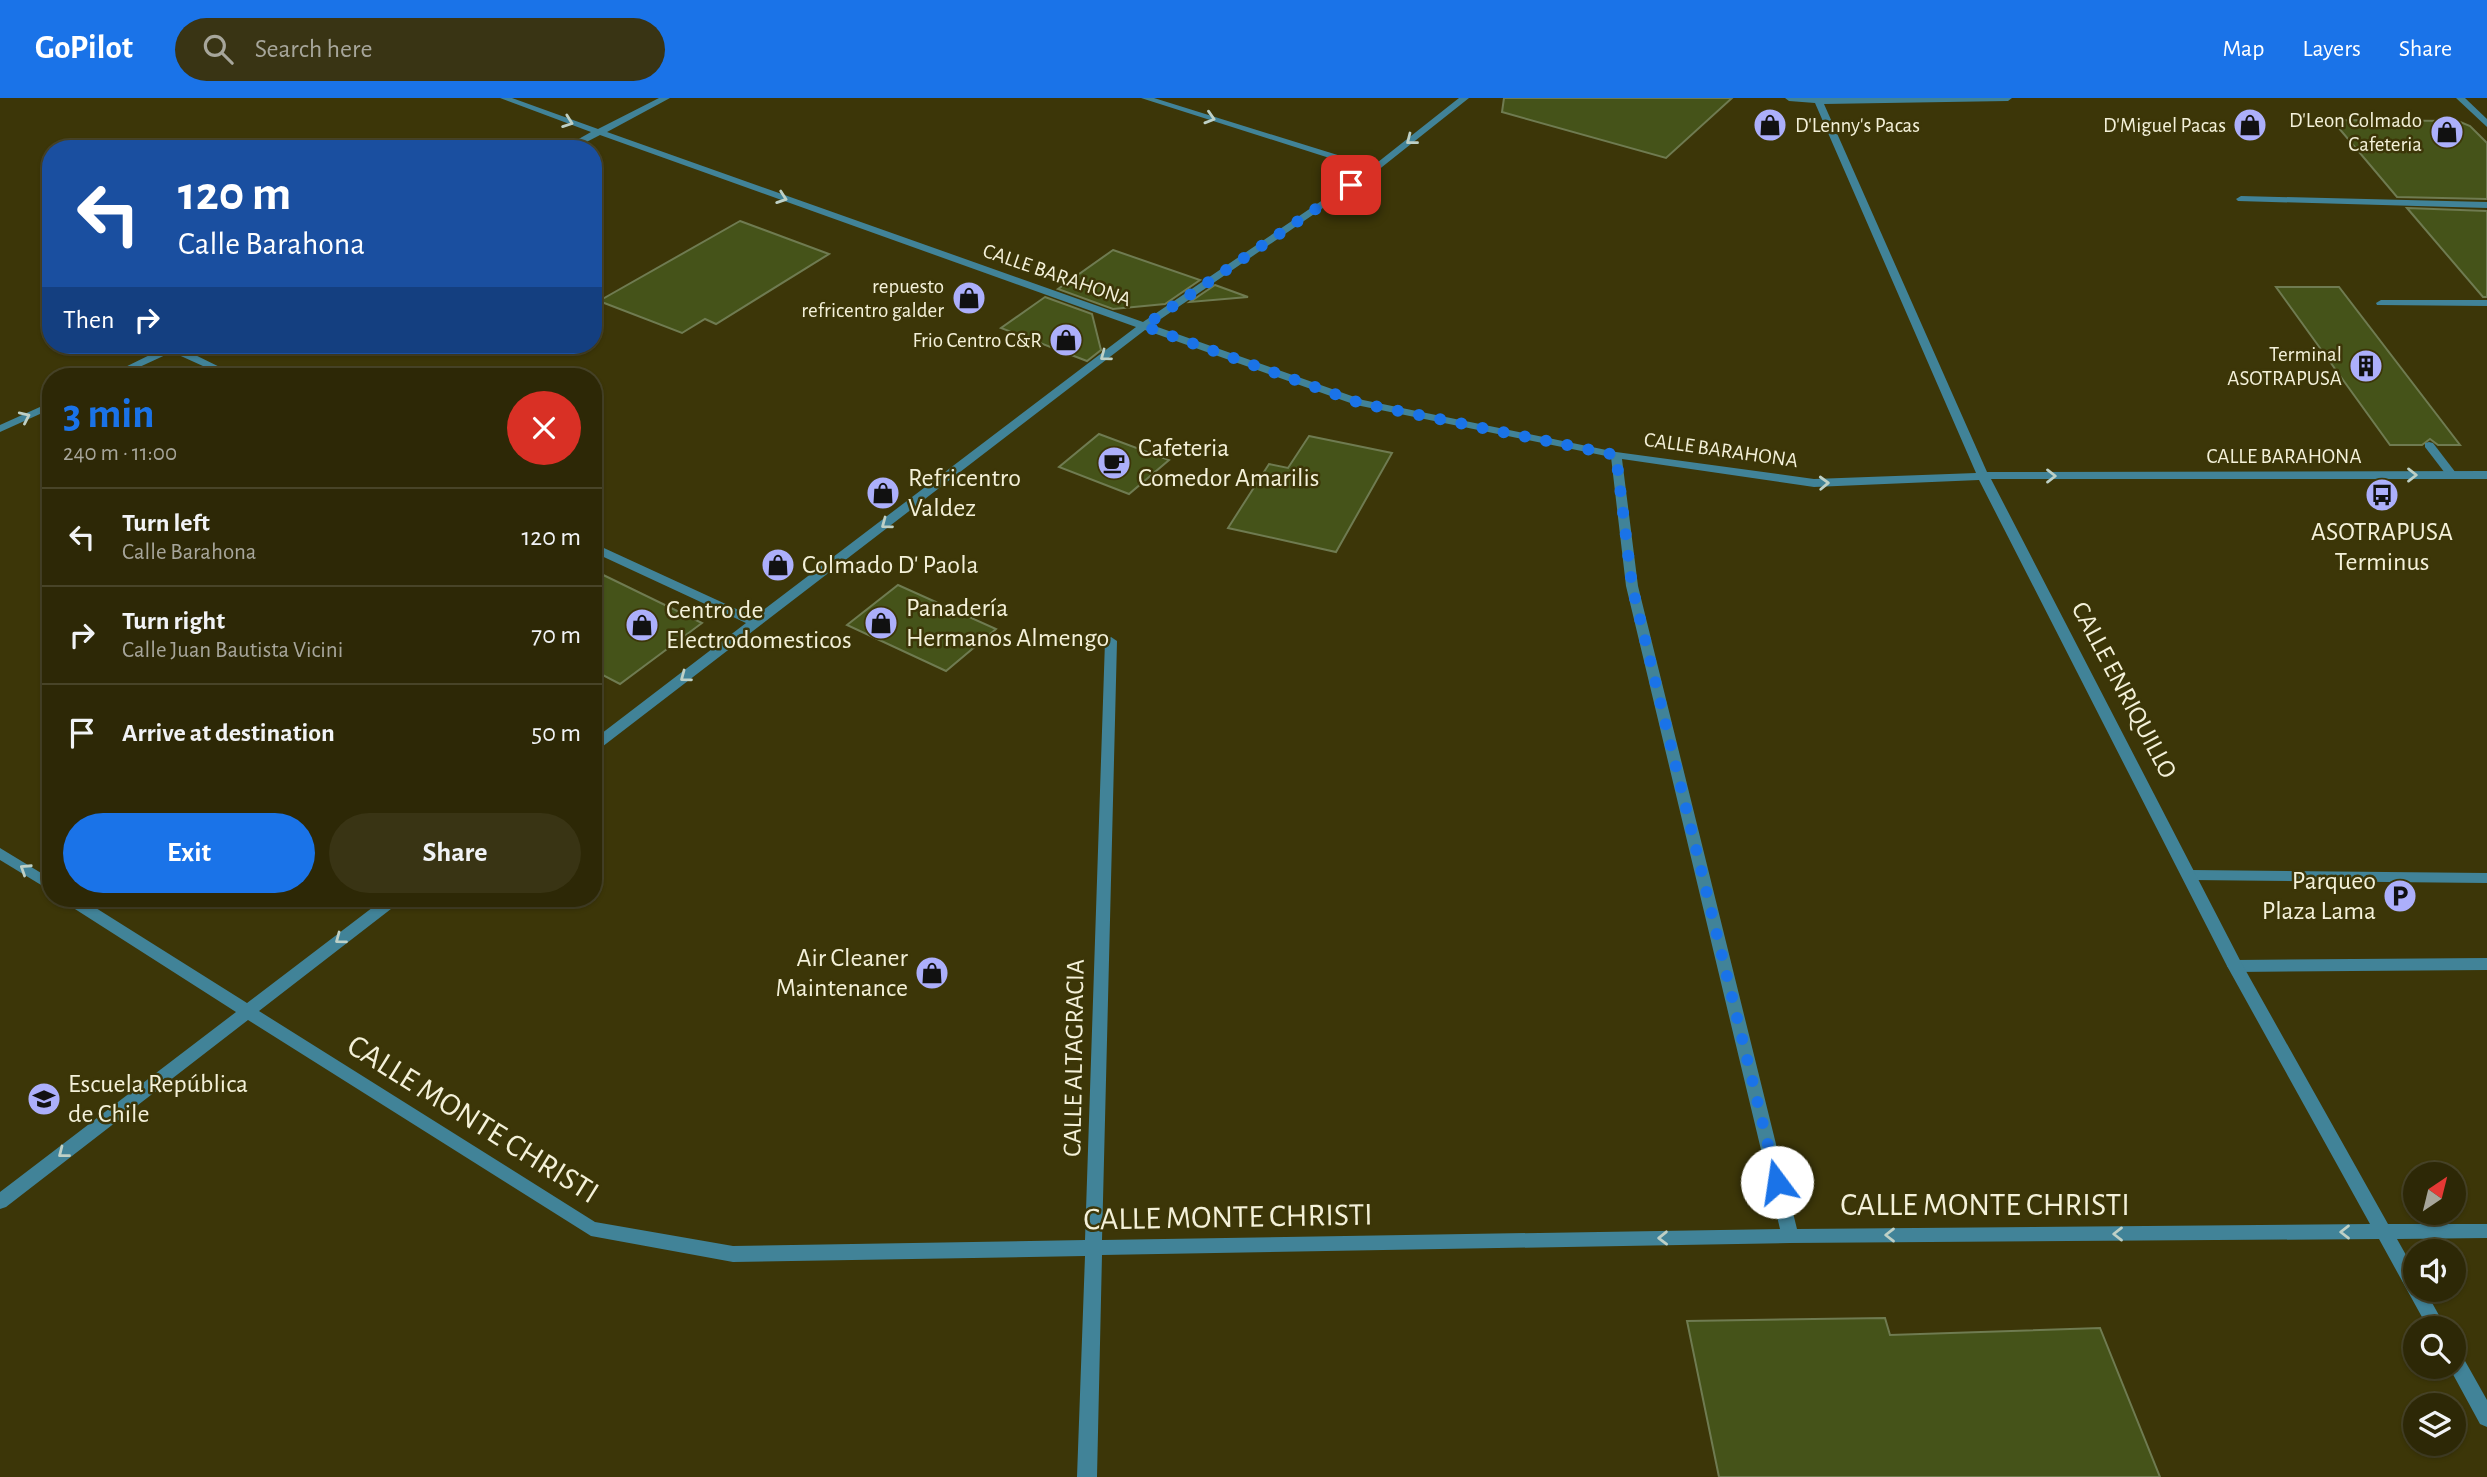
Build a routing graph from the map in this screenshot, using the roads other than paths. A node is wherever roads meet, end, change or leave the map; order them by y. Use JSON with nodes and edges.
{"nodes":[{"id":1,"x":503,"y":98,"type":"edge"},
{"id":2,"x":666,"y":98,"type":"edge"},
{"id":3,"x":1144,"y":98,"type":"edge"},
{"id":4,"x":1465,"y":98,"type":"edge"},
{"id":5,"x":1789,"y":98,"type":"edge"},
{"id":6,"x":2008,"y":98,"type":"edge"},
{"id":7,"x":2460,"y":98,"type":"edge"},
{"id":8,"x":1818,"y":101,"type":"junction"},
{"id":9,"x":2487,"y":124,"type":"edge"},
{"id":10,"x":597,"y":132,"type":"junction"},
{"id":11,"x":582,"y":140,"type":"edge"},
{"id":12,"x":1374,"y":169,"type":"junction"},
{"id":13,"x":2241,"y":199,"type":"dead end"},
{"id":14,"x":2487,"y":205,"type":"edge"},
{"id":15,"x":2381,"y":303,"type":"dead end"},
{"id":16,"x":2487,"y":303,"type":"edge"},
{"id":17,"x":1144,"y":326,"type":"junction"},
{"id":18,"x":158,"y":354,"type":"edge"},
{"id":19,"x":190,"y":354,"type":"edge"},
{"id":20,"x":129,"y":368,"type":"edge"},
{"id":21,"x":218,"y":368,"type":"edge"},
{"id":22,"x":42,"y":409,"type":"edge"},
{"id":23,"x":0,"y":429,"type":"edge"},
{"id":24,"x":2429,"y":445,"type":"dead end"},
{"id":25,"x":1616,"y":455,"type":"junction"},
{"id":26,"x":2452,"y":475,"type":"junction"},
{"id":27,"x":2487,"y":475,"type":"edge"},
{"id":28,"x":1983,"y":476,"type":"junction"},
{"id":29,"x":602,"y":551,"type":"edge"},
{"id":30,"x":756,"y":623,"type":"junction"},
{"id":31,"x":1111,"y":641,"type":"dead end"},
{"id":32,"x":602,"y":740,"type":"edge"},
{"id":33,"x":0,"y":853,"type":"edge"},
{"id":34,"x":2191,"y":875,"type":"junction"},
{"id":35,"x":2487,"y":878,"type":"edge"},
{"id":36,"x":42,"y":880,"type":"edge"},
{"id":37,"x":83,"y":907,"type":"edge"},
{"id":38,"x":382,"y":907,"type":"edge"},
{"id":39,"x":2487,"y":964,"type":"edge"},
{"id":40,"x":2235,"y":966,"type":"junction"},
{"id":41,"x":245,"y":1011,"type":"junction"},
{"id":42,"x":0,"y":1202,"type":"edge"},
{"id":43,"x":2487,"y":1231,"type":"edge"},
{"id":44,"x":2384,"y":1232,"type":"junction"},
{"id":45,"x":1790,"y":1236,"type":"junction"},
{"id":46,"x":1095,"y":1250,"type":"junction"},
{"id":47,"x":2403,"y":1267,"type":"edge"},
{"id":48,"x":2466,"y":1379,"type":"edge"},
{"id":49,"x":2487,"y":1418,"type":"edge"},
{"id":50,"x":1087,"y":1477,"type":"edge"}],
"edges":[{"from":1,"to":10,"type":"street","name":"CALLE BARAHONA","one_way":true},
{"from":2,"to":10,"type":"street"},
{"from":3,"to":12,"type":"street","one_way":true},
{"from":4,"to":12,"type":"street","one_way":true},
{"from":5,"to":8,"type":"street"},
{"from":6,"to":8,"type":"street"},
{"from":7,"to":9,"type":"street"},
{"from":8,"to":28,"type":"street","name":"CALLE ENRIQUILLO"},
{"from":10,"to":11,"type":"street"},
{"from":10,"to":17,"type":"street","name":"CALLE BARAHONA","one_way":true},
{"from":12,"to":17,"type":"street"},
{"from":13,"to":14,"type":"street"},
{"from":15,"to":16,"type":"street"},
{"from":17,"to":25,"type":"street","name":"CALLE BARAHONA"},
{"from":17,"to":30,"type":"street","one_way":true},
{"from":18,"to":20,"type":"street"},
{"from":19,"to":21,"type":"street"},
{"from":23,"to":22,"type":"street","one_way":true},
{"from":24,"to":26,"type":"street"},
{"from":25,"to":28,"type":"street","name":"CALLE BARAHONA","one_way":true},
{"from":25,"to":45,"type":"street"},
{"from":26,"to":27,"type":"street","name":"CALLE BARAHONA"},
{"from":28,"to":26,"type":"street","name":"CALLE BARAHONA","one_way":true},
{"from":28,"to":34,"type":"street","name":"CALLE ENRIQUILLO"},
{"from":29,"to":30,"type":"street"},
{"from":30,"to":32,"type":"street","one_way":true},
{"from":31,"to":46,"type":"street","name":"CALLE ALTAGRACIA"},
{"from":36,"to":33,"type":"street","one_way":true},
{"from":34,"to":35,"type":"street"},
{"from":34,"to":40,"type":"street","name":"CALLE ENRIQUILLO"},
{"from":37,"to":41,"type":"street","name":"CALLE MONTE CHRISTI"},
{"from":38,"to":41,"type":"street","one_way":true},
{"from":39,"to":40,"type":"street"},
{"from":40,"to":44,"type":"street","name":"CALLE ENRIQUILLO"},
{"from":41,"to":42,"type":"street","one_way":true},
{"from":41,"to":46,"type":"street","name":"CALLE MONTE CHRISTI"},
{"from":43,"to":44,"type":"street","name":"CALLE MONTE CHRISTI"},
{"from":44,"to":45,"type":"street","name":"CALLE MONTE CHRISTI","one_way":true},
{"from":44,"to":47,"type":"street","name":"CALLE ENRIQUILLO"},
{"from":45,"to":46,"type":"street","name":"CALLE MONTE CHRISTI","one_way":true},
{"from":46,"to":50,"type":"street","name":"CALLE ALTAGRACIA"},
{"from":48,"to":49,"type":"street"}]}
